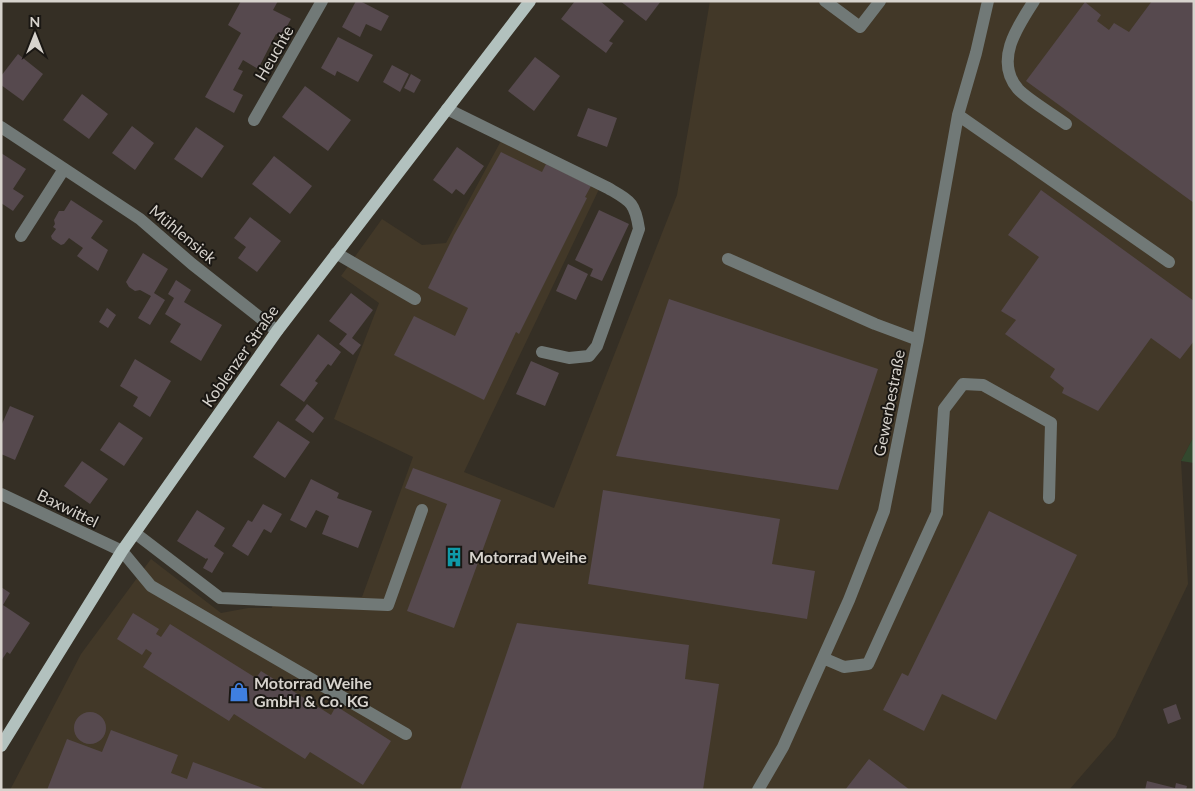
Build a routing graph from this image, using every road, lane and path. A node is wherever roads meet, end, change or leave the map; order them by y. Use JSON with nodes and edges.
{"nodes":[{"id":1,"x":322,"y":1,"type":"edge"},
{"id":2,"x":530,"y":1,"type":"edge"},
{"id":3,"x":825,"y":1,"type":"edge"},
{"id":4,"x":880,"y":1,"type":"edge"},
{"id":5,"x":988,"y":1,"type":"edge"},
{"id":6,"x":1034,"y":1,"type":"edge"},
{"id":7,"x":447,"y":109,"type":"junction"},
{"id":8,"x":958,"y":115,"type":"junction"},
{"id":9,"x":254,"y":120,"type":"dead end"},
{"id":10,"x":1066,"y":124,"type":"dead end"},
{"id":11,"x":1,"y":127,"type":"edge"},
{"id":12,"x":64,"y":169,"type":"junction"},
{"id":13,"x":21,"y":236,"type":"dead end"},
{"id":14,"x":336,"y":254,"type":"junction"},
{"id":15,"x":728,"y":259,"type":"dead end"},
{"id":16,"x":1169,"y":262,"type":"dead end"},
{"id":17,"x":415,"y":299,"type":"dead end"},
{"id":18,"x":277,"y":331,"type":"junction"},
{"id":19,"x":918,"y":340,"type":"junction"},
{"id":20,"x":542,"y":352,"type":"dead end"},
{"id":21,"x":1,"y":494,"type":"edge"},
{"id":22,"x":1049,"y":498,"type":"dead end"},
{"id":23,"x":422,"y":510,"type":"dead end"},
{"id":24,"x":135,"y":533,"type":"junction"},
{"id":25,"x":122,"y":551,"type":"junction"},
{"id":26,"x":823,"y":658,"type":"junction"},
{"id":27,"x":406,"y":734,"type":"dead end"},
{"id":28,"x":1,"y":746,"type":"edge"},
{"id":29,"x":758,"y":790,"type":"edge"}],
"edges":[{"from":1,"to":9,"type":"street","name":"Heuchte"},
{"from":2,"to":7,"type":"main road","name":"Koblenzer Straße"},
{"from":3,"to":4,"type":"street"},
{"from":5,"to":8,"type":"street","name":"Gewerbestraße"},
{"from":6,"to":10,"type":"street"},
{"from":7,"to":14,"type":"main road","name":"Koblenzer Straße"},
{"from":7,"to":20,"type":"street"},
{"from":8,"to":16,"type":"street"},
{"from":8,"to":19,"type":"street","name":"Gewerbestraße"},
{"from":11,"to":12,"type":"street","name":"Mühlensiek"},
{"from":12,"to":13,"type":"street"},
{"from":12,"to":18,"type":"street","name":"Mühlensiek"},
{"from":14,"to":17,"type":"street"},
{"from":14,"to":18,"type":"main road","name":"Koblenzer Straße"},
{"from":15,"to":19,"type":"street"},
{"from":18,"to":24,"type":"main road","name":"Koblenzer Straße"},
{"from":19,"to":26,"type":"street","name":"Gewerbestraße"},
{"from":21,"to":25,"type":"street","name":"Baxwittel"},
{"from":22,"to":26,"type":"street"},
{"from":23,"to":24,"type":"street"},
{"from":24,"to":25,"type":"main road","name":"Koblenzer Straße"},
{"from":25,"to":27,"type":"street"},
{"from":25,"to":28,"type":"main road","name":"Koblenzer Straße"},
{"from":26,"to":29,"type":"street","name":"Gewerbestraße"}]}
